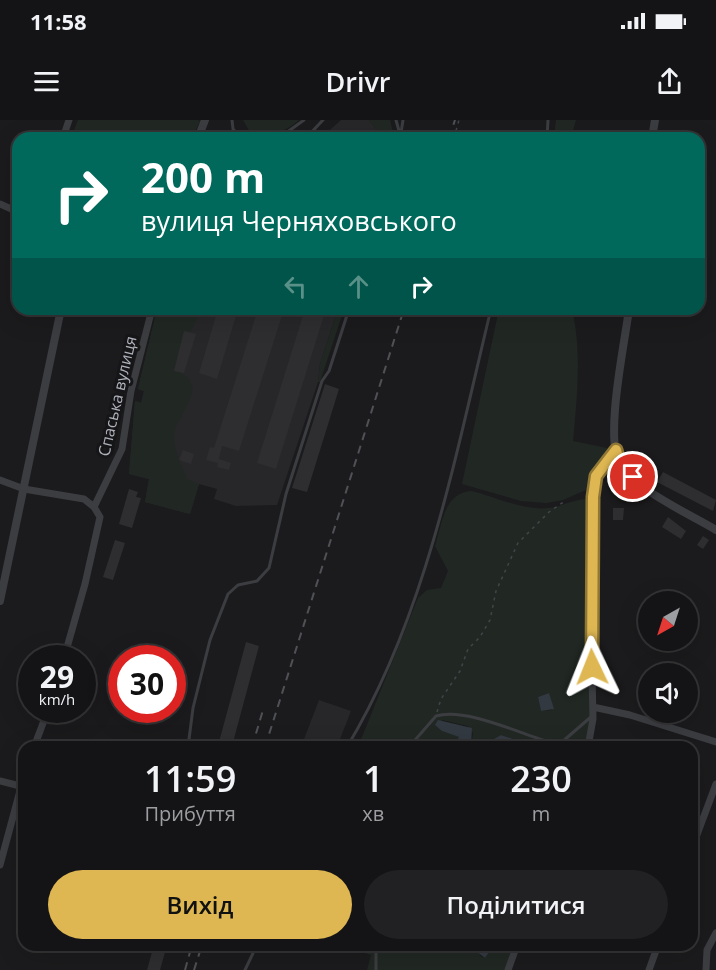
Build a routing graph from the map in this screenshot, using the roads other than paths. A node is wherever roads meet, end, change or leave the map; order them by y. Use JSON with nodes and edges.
{"nodes":[{"id":1,"x":304,"y":120,"type":"edge"},
{"id":2,"x":324,"y":120,"type":"edge"},
{"id":3,"x":287,"y":132,"type":"edge"},
{"id":4,"x":312,"y":132,"type":"edge"},
{"id":5,"x":60,"y":315,"type":"edge"},
{"id":6,"x":150,"y":315,"type":"edge"},
{"id":7,"x":347,"y":315,"type":"edge"},
{"id":8,"x":489,"y":315,"type":"edge"},
{"id":9,"x":628,"y":315,"type":"edge"},
{"id":10,"x":616,"y":450,"type":"junction"},
{"id":11,"x":0,"y":480,"type":"edge"},
{"id":12,"x":24,"y":489,"type":"junction"},
{"id":13,"x":94,"y":507,"type":"junction"},
{"id":14,"x":716,"y":530,"type":"edge"},
{"id":15,"x":0,"y":602,"type":"edge"},
{"id":16,"x":68,"y":645,"type":"edge"},
{"id":17,"x":593,"y":707,"type":"junction"},
{"id":18,"x":593,"y":715,"type":"junction"},
{"id":19,"x":43,"y":723,"type":"edge"},
{"id":20,"x":36,"y":741,"type":"edge"},
{"id":21,"x":189,"y":741,"type":"edge"},
{"id":22,"x":350,"y":741,"type":"edge"},
{"id":23,"x":414,"y":741,"type":"edge"},
{"id":24,"x":546,"y":741,"type":"edge"},
{"id":25,"x":563,"y":741,"type":"edge"},
{"id":26,"x":589,"y":741,"type":"edge"},
{"id":27,"x":716,"y":742,"type":"edge"},
{"id":28,"x":0,"y":781,"type":"edge"},
{"id":29,"x":716,"y":784,"type":"edge"},
{"id":30,"x":18,"y":786,"type":"edge"},
{"id":31,"x":18,"y":794,"type":"edge"},
{"id":32,"x":698,"y":832,"type":"edge"},
{"id":33,"x":0,"y":866,"type":"edge"},
{"id":34,"x":716,"y":933,"type":"edge"},
{"id":35,"x":254,"y":951,"type":"edge"},
{"id":36,"x":375,"y":951,"type":"edge"},
{"id":37,"x":515,"y":951,"type":"edge"},
{"id":38,"x":656,"y":951,"type":"edge"},
{"id":39,"x":245,"y":970,"type":"edge"},
{"id":40,"x":376,"y":970,"type":"edge"},
{"id":41,"x":508,"y":970,"type":"edge"},
{"id":42,"x":649,"y":970,"type":"edge"},
{"id":43,"x":706,"y":970,"type":"edge"}],
"edges":[{"from":1,"to":3,"type":"lane"},
{"from":2,"to":4,"type":"lane"},
{"from":5,"to":12,"type":"street"},
{"from":6,"to":13,"type":"street","name":"Спаська вулиця"},
{"from":7,"to":21,"type":"lane"},
{"from":8,"to":22,"type":"lane"},
{"from":9,"to":10,"type":"street"},
{"from":10,"to":14,"type":"street"},
{"from":10,"to":17,"type":"street"},
{"from":11,"to":12,"type":"street"},
{"from":12,"to":13,"type":"street"},
{"from":12,"to":15,"type":"street"},
{"from":13,"to":16,"type":"street","name":"Спаська вулиця"},
{"from":17,"to":18,"type":"street"},
{"from":17,"to":27,"type":"street"},
{"from":18,"to":25,"type":"lane"},
{"from":18,"to":26,"type":"street"},
{"from":19,"to":20,"type":"street"},
{"from":23,"to":24,"type":"lane"},
{"from":28,"to":30,"type":"street"},
{"from":29,"to":32,"type":"street"},
{"from":31,"to":33,"type":"street"},
{"from":34,"to":43,"type":"street"},
{"from":35,"to":39,"type":"lane"},
{"from":36,"to":40,"type":"lane"},
{"from":37,"to":41,"type":"street"},
{"from":38,"to":42,"type":"street"}]}
